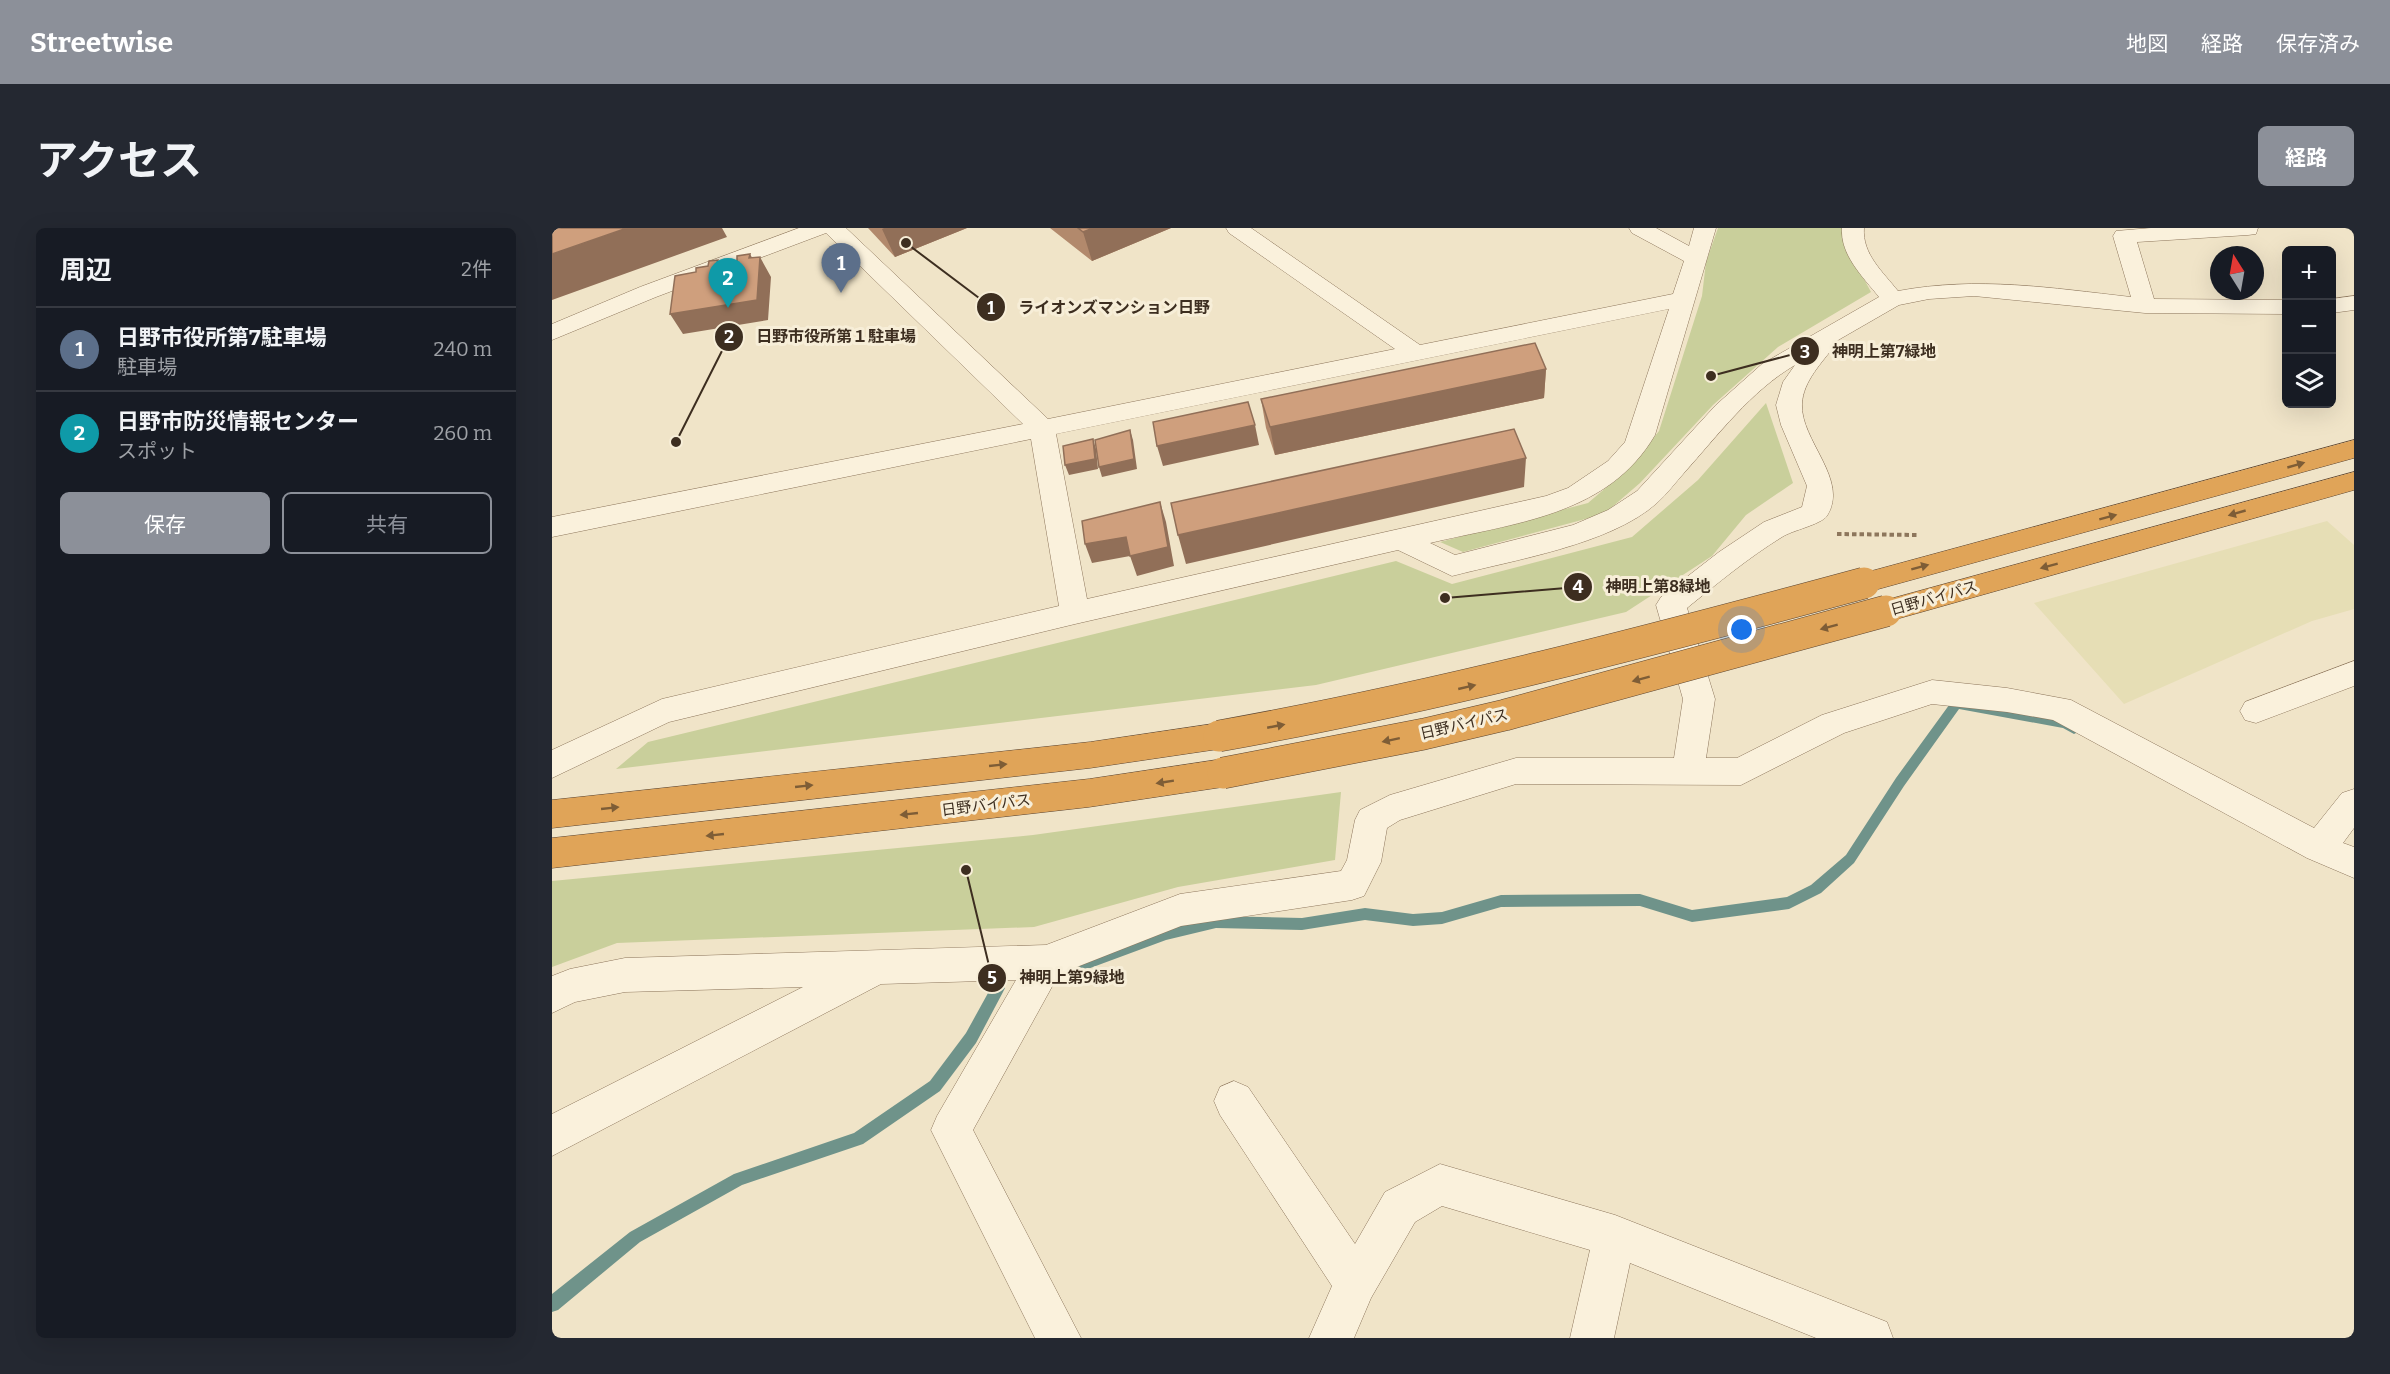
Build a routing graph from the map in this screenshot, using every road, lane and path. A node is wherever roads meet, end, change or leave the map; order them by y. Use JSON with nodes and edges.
{"nodes":[{"id":1,"x":819,"y":228,"type":"edge"},
{"id":2,"x":834,"y":228,"type":"edge"},
{"id":3,"x":1237,"y":228,"type":"edge"},
{"id":4,"x":1640,"y":228,"type":"edge"},
{"id":5,"x":1705,"y":228,"type":"edge"},
{"id":6,"x":1853,"y":228,"type":"edge"},
{"id":7,"x":2248,"y":229,"type":"edge"},
{"id":8,"x":1696,"y":259,"type":"junction"},
{"id":9,"x":1683,"y":299,"type":"junction"},
{"id":10,"x":1892,"y":299,"type":"junction"},
{"id":11,"x":2354,"y":303,"type":"edge"},
{"id":12,"x":2336,"y":305,"type":"edge"},
{"id":13,"x":2145,"y":306,"type":"junction"},
{"id":14,"x":2282,"y":307,"type":"edge"},
{"id":15,"x":552,"y":333,"type":"edge"},
{"id":16,"x":1829,"y":336,"type":"junction"},
{"id":17,"x":1416,"y":353,"type":"junction"},
{"id":18,"x":1042,"y":427,"type":"junction"},
{"id":19,"x":2354,"y":450,"type":"edge"},
{"id":20,"x":2354,"y":481,"type":"edge"},
{"id":21,"x":1815,"y":512,"type":"junction"},
{"id":22,"x":552,"y":527,"type":"edge"},
{"id":23,"x":1401,"y":540,"type":"junction"},
{"id":24,"x":1955,"y":558,"type":"junction"},
{"id":25,"x":1075,"y":613,"type":"junction"},
{"id":26,"x":2354,"y":673,"type":"edge"},
{"id":27,"x":2256,"y":711,"type":"dead end"},
{"id":28,"x":552,"y":765,"type":"edge"},
{"id":29,"x":1688,"y":772,"type":"junction"},
{"id":30,"x":2354,"y":803,"type":"edge"},
{"id":31,"x":552,"y":814,"type":"edge"},
{"id":32,"x":2319,"y":848,"type":"junction"},
{"id":33,"x":552,"y":853,"type":"edge"},
{"id":34,"x":2354,"y":863,"type":"edge"},
{"id":35,"x":1046,"y":962,"type":"junction"},
{"id":36,"x":879,"y":966,"type":"junction"},
{"id":37,"x":552,"y":995,"type":"edge"},
{"id":38,"x":1234,"y":1101,"type":"dead end"},
{"id":39,"x":552,"y":1136,"type":"edge"},
{"id":40,"x":1615,"y":1236,"type":"junction"},
{"id":41,"x":1356,"y":1283,"type":"junction"},
{"id":42,"x":1868,"y":1337,"type":"edge"},
{"id":43,"x":1059,"y":1338,"type":"edge"},
{"id":44,"x":1331,"y":1338,"type":"edge"},
{"id":45,"x":1592,"y":1338,"type":"edge"}],
"edges":[{"from":1,"to":15,"type":"street"},
{"from":2,"to":18,"type":"street"},
{"from":3,"to":17,"type":"street"},
{"from":4,"to":8,"type":"street"},
{"from":5,"to":8,"type":"street"},
{"from":6,"to":10,"type":"street"},
{"from":7,"to":13,"type":"street"},
{"from":8,"to":9,"type":"street"},
{"from":9,"to":17,"type":"street"},
{"from":9,"to":23,"type":"street"},
{"from":10,"to":13,"type":"street"},
{"from":10,"to":16,"type":"street"},
{"from":11,"to":12,"type":"street"},
{"from":13,"to":14,"type":"street"},
{"from":16,"to":21,"type":"street"},
{"from":16,"to":23,"type":"street"},
{"from":17,"to":18,"type":"street"},
{"from":18,"to":22,"type":"street"},
{"from":18,"to":25,"type":"street"},
{"from":24,"to":19,"type":"highway","one_way":true},
{"from":20,"to":33,"type":"highway","name":"日野バイパス","one_way":true,"bridge":true},
{"from":21,"to":24,"type":"path"},
{"from":21,"to":29,"type":"street"},
{"from":23,"to":25,"type":"street"},
{"from":31,"to":24,"type":"highway","one_way":true,"bridge":true},
{"from":25,"to":28,"type":"street"},
{"from":26,"to":27,"type":"street"},
{"from":29,"to":32,"type":"street"},
{"from":29,"to":35,"type":"street"},
{"from":30,"to":32,"type":"street"},
{"from":32,"to":34,"type":"street"},
{"from":35,"to":36,"type":"street"},
{"from":35,"to":43,"type":"street"},
{"from":36,"to":37,"type":"street"},
{"from":36,"to":39,"type":"street"},
{"from":38,"to":41,"type":"street"},
{"from":40,"to":41,"type":"street"},
{"from":40,"to":42,"type":"street"},
{"from":40,"to":45,"type":"street"},
{"from":41,"to":44,"type":"street"}]}
